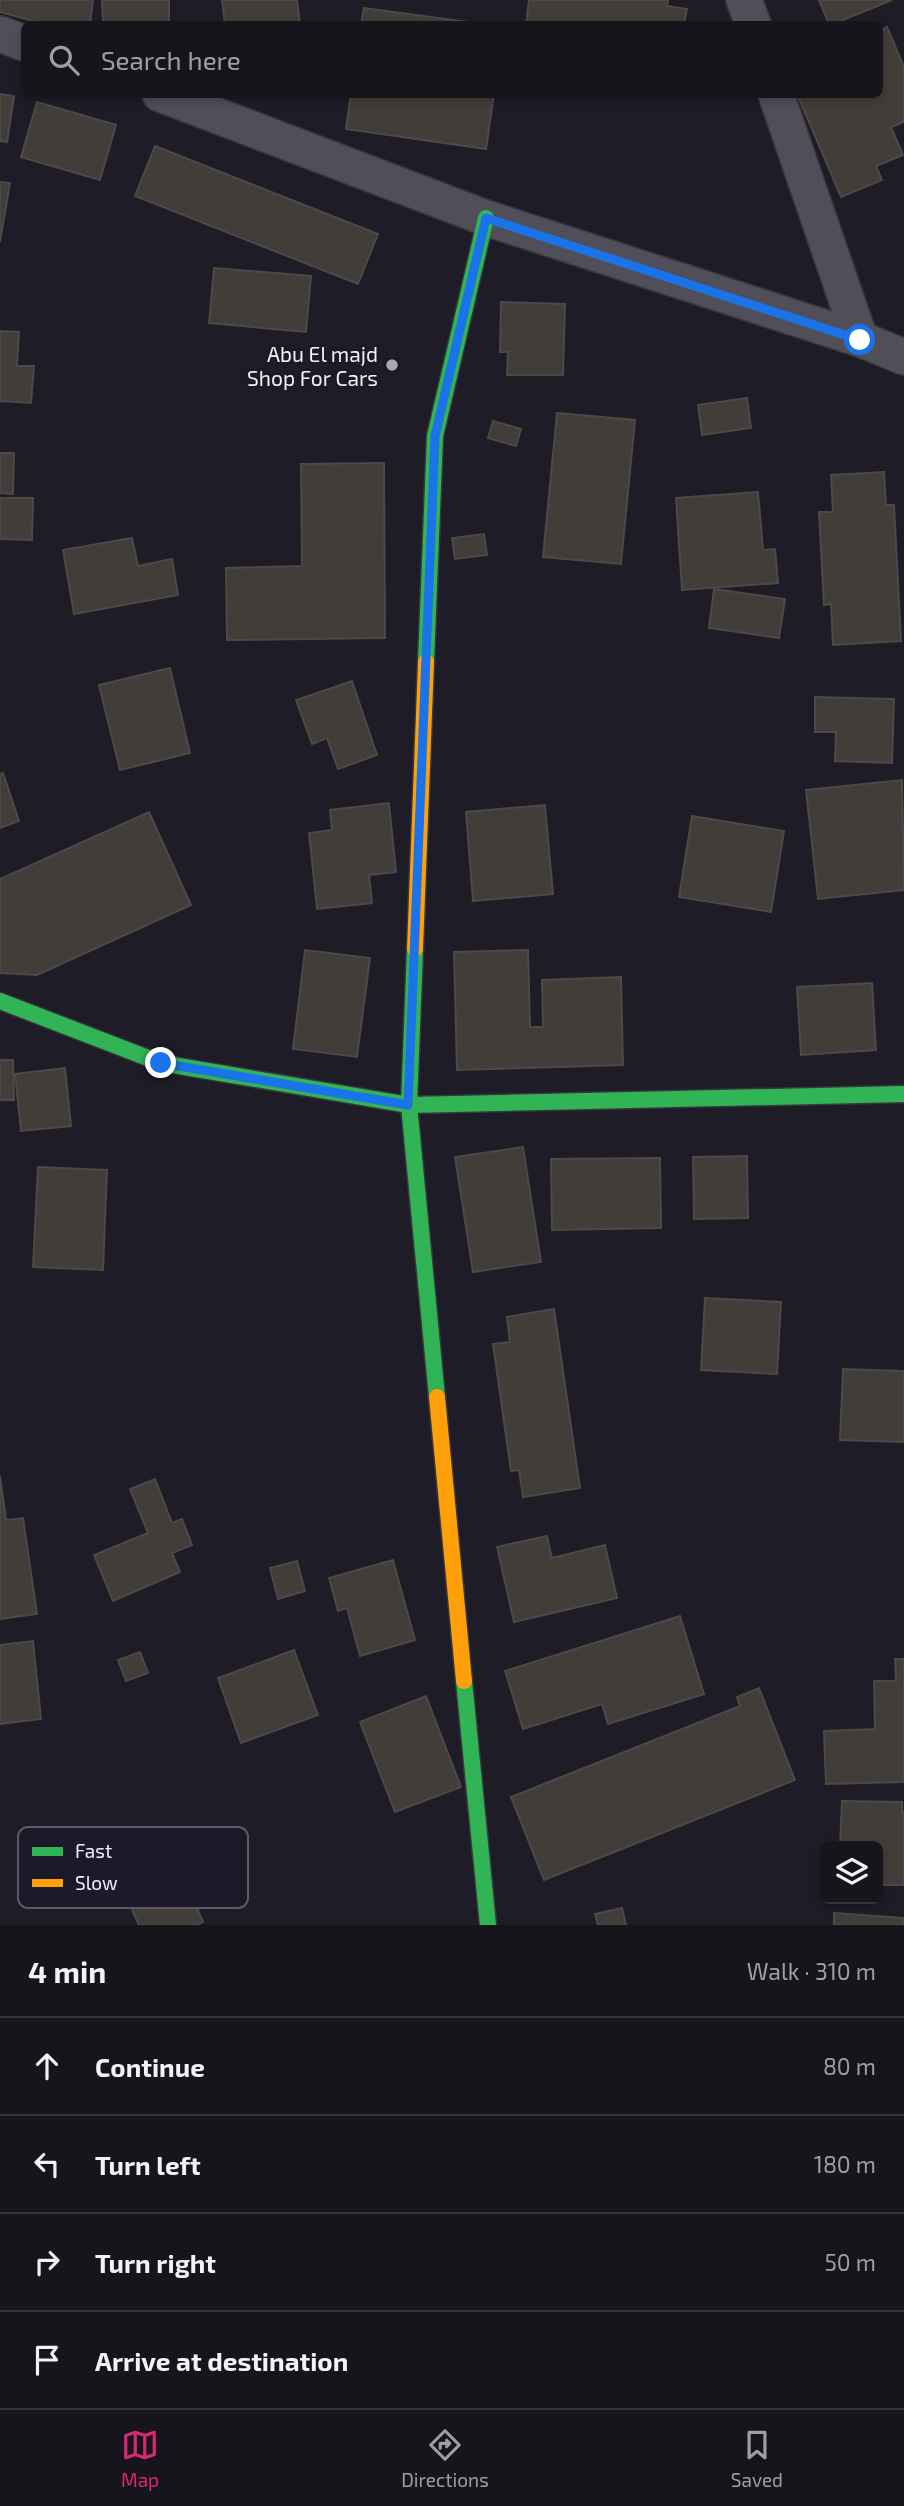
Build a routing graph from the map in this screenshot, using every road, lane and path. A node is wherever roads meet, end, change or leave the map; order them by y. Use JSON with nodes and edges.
{"nodes":[{"id":1,"x":744,"y":0,"type":"edge"},
{"id":2,"x":751,"y":21,"type":"edge"},
{"id":3,"x":0,"y":34,"type":"edge"},
{"id":4,"x":21,"y":42,"type":"edge"},
{"id":5,"x":171,"y":98,"type":"edge"},
{"id":6,"x":777,"y":98,"type":"edge"},
{"id":7,"x":486,"y":218,"type":"junction"},
{"id":8,"x":860,"y":340,"type":"junction"},
{"id":9,"x":904,"y":356,"type":"edge"},
{"id":10,"x":0,"y":1001,"type":"edge"},
{"id":11,"x":904,"y":1094,"type":"edge"},
{"id":12,"x":408,"y":1105,"type":"junction"},
{"id":13,"x":488,"y":1925,"type":"edge"}],
"edges":[{"from":1,"to":2,"type":"street"},
{"from":3,"to":4,"type":"street"},
{"from":5,"to":7,"type":"street"},
{"from":6,"to":8,"type":"street"},
{"from":7,"to":8,"type":"street"},
{"from":7,"to":12,"type":"street"},
{"from":8,"to":9,"type":"street"},
{"from":10,"to":12,"type":"street"},
{"from":11,"to":12,"type":"street"},
{"from":12,"to":13,"type":"street"}]}
